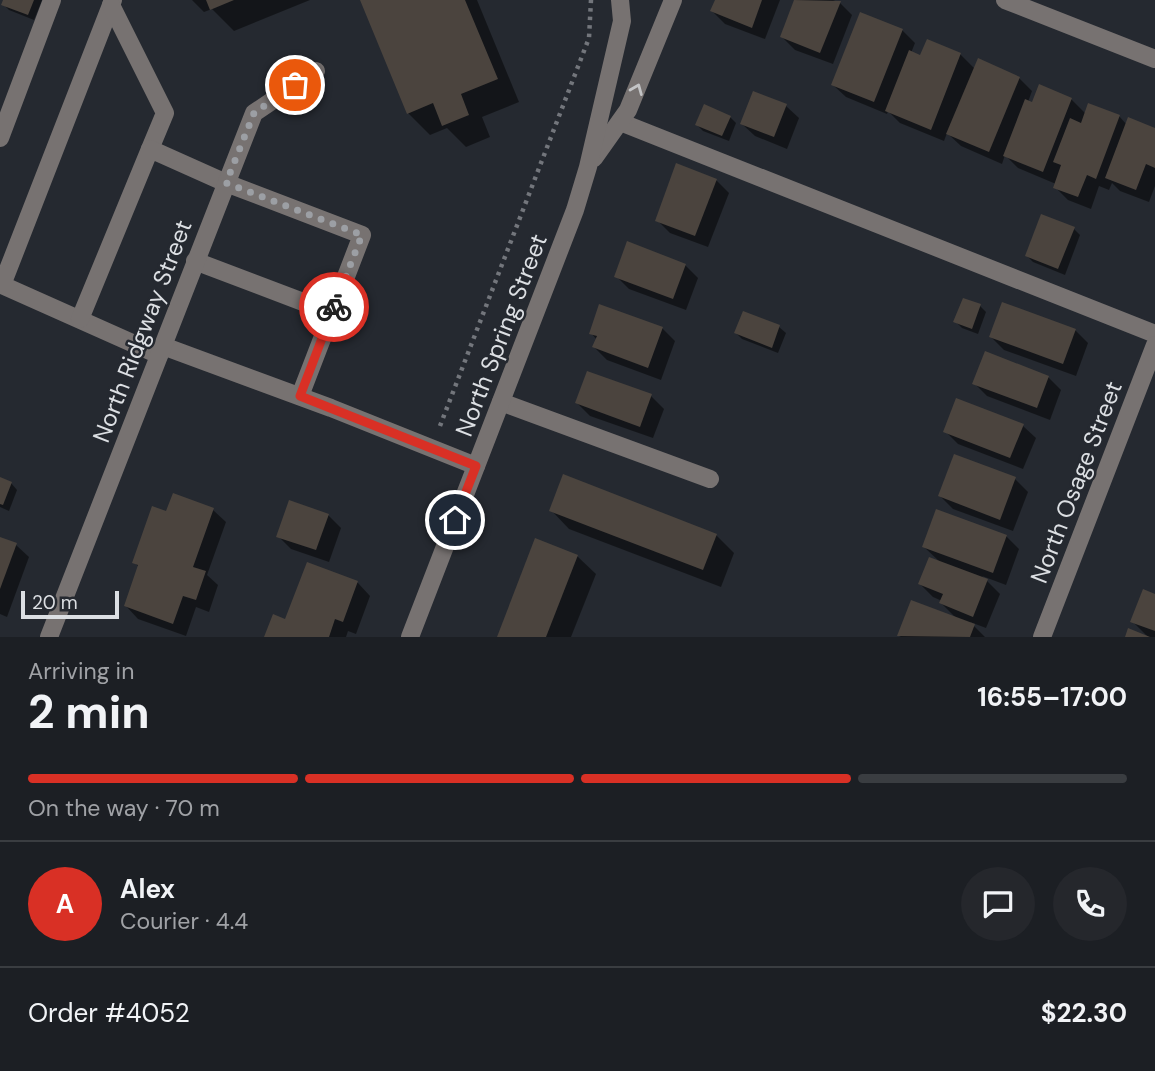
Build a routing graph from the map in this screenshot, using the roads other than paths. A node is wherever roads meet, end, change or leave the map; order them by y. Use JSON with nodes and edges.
{"nodes":[{"id":1,"x":52,"y":0,"type":"edge"},
{"id":2,"x":620,"y":0,"type":"edge"},
{"id":3,"x":673,"y":0,"type":"edge"},
{"id":4,"x":1006,"y":0,"type":"edge"},
{"id":5,"x":112,"y":3,"type":"edge"},
{"id":6,"x":1155,"y":59,"type":"edge"},
{"id":7,"x":316,"y":71,"type":"dead end"},
{"id":8,"x":620,"y":122,"type":"junction"},
{"id":9,"x":0,"y":138,"type":"edge"},
{"id":10,"x":150,"y":149,"type":"junction"},
{"id":11,"x":588,"y":167,"type":"junction"},
{"id":12,"x":226,"y":183,"type":"junction"},
{"id":13,"x":195,"y":261,"type":"junction"},
{"id":14,"x":332,"y":313,"type":"junction"},
{"id":15,"x":80,"y":319,"type":"junction"},
{"id":16,"x":1155,"y":334,"type":"edge"},
{"id":17,"x":1155,"y":345,"type":"edge"},
{"id":18,"x":161,"y":350,"type":"junction"},
{"id":19,"x":300,"y":396,"type":"junction"},
{"id":20,"x":501,"y":402,"type":"junction"},
{"id":21,"x":476,"y":466,"type":"junction"},
{"id":22,"x":710,"y":479,"type":"dead end"},
{"id":23,"x":49,"y":637,"type":"edge"},
{"id":24,"x":410,"y":637,"type":"edge"},
{"id":25,"x":1042,"y":637,"type":"edge"}],
"edges":[{"from":1,"to":9,"type":"street"},
{"from":2,"to":11,"type":"street","name":"North Spring Street"},
{"from":8,"to":3,"type":"street","name":"North Spring Street","one_way":true},
{"from":4,"to":6,"type":"street"},
{"from":5,"to":10,"type":"street"},
{"from":5,"to":15,"type":"street"},
{"from":7,"to":12,"type":"street","name":"North Ridgway Street"},
{"from":8,"to":11,"type":"street","name":"North Spring Street"},
{"from":8,"to":16,"type":"street"},
{"from":10,"to":12,"type":"street"},
{"from":10,"to":15,"type":"street"},
{"from":11,"to":20,"type":"street","name":"North Spring Street"},
{"from":12,"to":13,"type":"street","name":"North Ridgway Street"},
{"from":12,"to":14,"type":"street"},
{"from":13,"to":14,"type":"street"},
{"from":13,"to":18,"type":"street","name":"North Ridgway Street"},
{"from":14,"to":19,"type":"street"},
{"from":15,"to":18,"type":"street"},
{"from":17,"to":25,"type":"street","name":"North Osage Street"},
{"from":18,"to":19,"type":"street"},
{"from":18,"to":23,"type":"street","name":"North Ridgway Street"},
{"from":19,"to":21,"type":"street"},
{"from":20,"to":21,"type":"street","name":"North Spring Street"},
{"from":20,"to":22,"type":"street"},
{"from":21,"to":24,"type":"street","name":"North Spring Street"}]}
